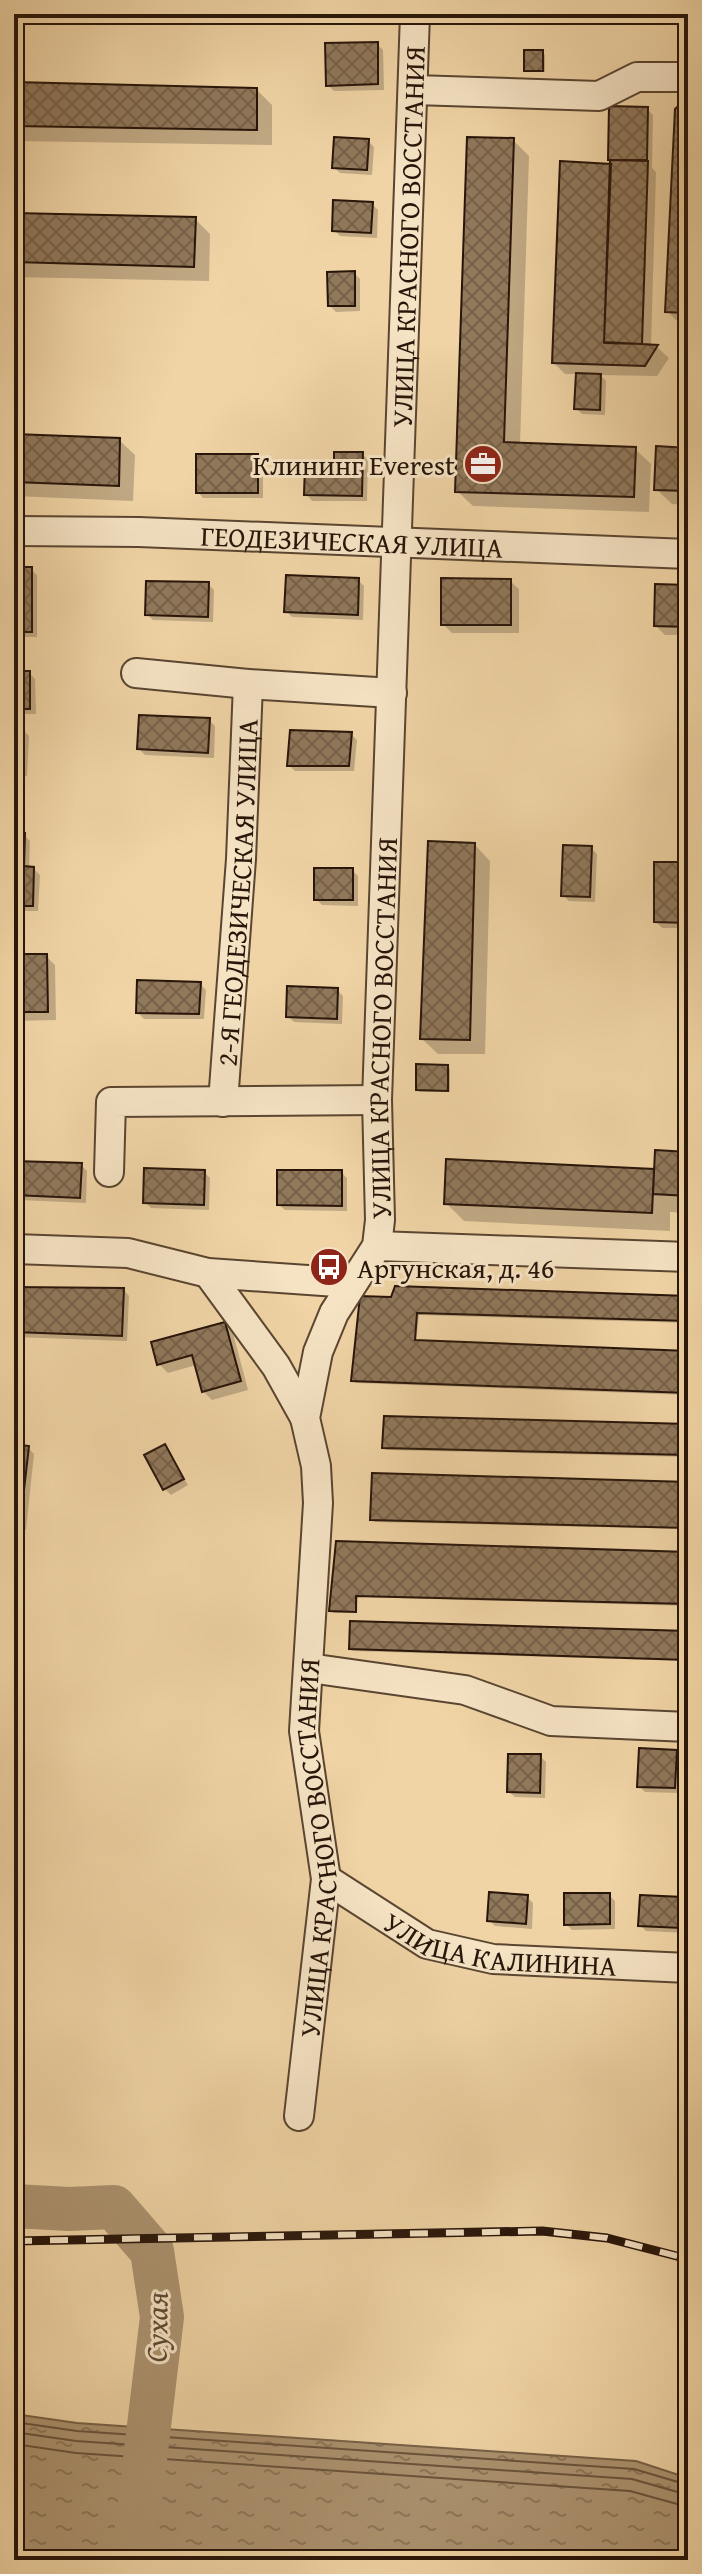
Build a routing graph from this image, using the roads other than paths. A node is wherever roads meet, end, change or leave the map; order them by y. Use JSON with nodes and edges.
{"nodes":[{"id":1,"x":415,"y":14,"type":"edge"},
{"id":2,"x":688,"y":77,"type":"edge"},
{"id":3,"x":414,"y":90,"type":"junction"},
{"id":4,"x":14,"y":531,"type":"edge"},
{"id":5,"x":395,"y":542,"type":"junction"},
{"id":6,"x":688,"y":554,"type":"edge"},
{"id":7,"x":136,"y":673,"type":"dead end"},
{"id":8,"x":248,"y":684,"type":"junction"},
{"id":9,"x":392,"y":693,"type":"junction"},
{"id":10,"x":377,"y":1100,"type":"junction"},
{"id":11,"x":223,"y":1102,"type":"junction"},
{"id":12,"x":109,"y":1172,"type":"dead end"},
{"id":13,"x":377,"y":1246,"type":"junction"},
{"id":14,"x":14,"y":1249,"type":"edge"},
{"id":15,"x":688,"y":1257,"type":"edge"},
{"id":16,"x":208,"y":1273,"type":"junction"},
{"id":17,"x":351,"y":1283,"type":"junction"},
{"id":18,"x":305,"y":1418,"type":"junction"},
{"id":19,"x":309,"y":1668,"type":"junction"},
{"id":20,"x":688,"y":1727,"type":"edge"},
{"id":21,"x":326,"y":1879,"type":"junction"},
{"id":22,"x":688,"y":1968,"type":"edge"},
{"id":23,"x":299,"y":2116,"type":"dead end"}],
"edges":[{"from":1,"to":3,"type":"street","name":"УЛИЦА КРАСНОГО ВОССТАНИЯ"},
{"from":2,"to":3,"type":"street"},
{"from":3,"to":5,"type":"street","name":"УЛИЦА КРАСНОГО ВОССТАНИЯ"},
{"from":4,"to":5,"type":"street","name":"ГЕОДЕЗИЧЕСКАЯ УЛИЦА"},
{"from":5,"to":6,"type":"street","name":"ГЕОДЕЗИЧЕСКАЯ УЛИЦА"},
{"from":5,"to":9,"type":"street","name":"УЛИЦА КРАСНОГО ВОССТАНИЯ"},
{"from":7,"to":8,"type":"street"},
{"from":8,"to":9,"type":"street"},
{"from":8,"to":11,"type":"street","name":"2-Я ГЕОДЕЗИЧЕСКАЯ УЛИЦА"},
{"from":9,"to":10,"type":"street","name":"УЛИЦА КРАСНОГО ВОССТАНИЯ"},
{"from":10,"to":11,"type":"street"},
{"from":10,"to":13,"type":"street","name":"УЛИЦА КРАСНОГО ВОССТАНИЯ"},
{"from":11,"to":12,"type":"street"},
{"from":13,"to":15,"type":"street"},
{"from":13,"to":17,"type":"street","name":"УЛИЦА КРАСНОГО ВОССТАНИЯ"},
{"from":14,"to":16,"type":"street"},
{"from":16,"to":17,"type":"street"},
{"from":16,"to":18,"type":"street"},
{"from":17,"to":18,"type":"street","name":"УЛИЦА КРАСНОГО ВОССТАНИЯ"},
{"from":18,"to":19,"type":"street","name":"УЛИЦА КРАСНОГО ВОССТАНИЯ"},
{"from":19,"to":20,"type":"street"},
{"from":19,"to":21,"type":"street","name":"УЛИЦА КРАСНОГО ВОССТАНИЯ"},
{"from":21,"to":22,"type":"street","name":"УЛИЦА КАЛИНИНА"},
{"from":21,"to":23,"type":"street","name":"УЛИЦА КРАСНОГО ВОССТАНИЯ"}]}
